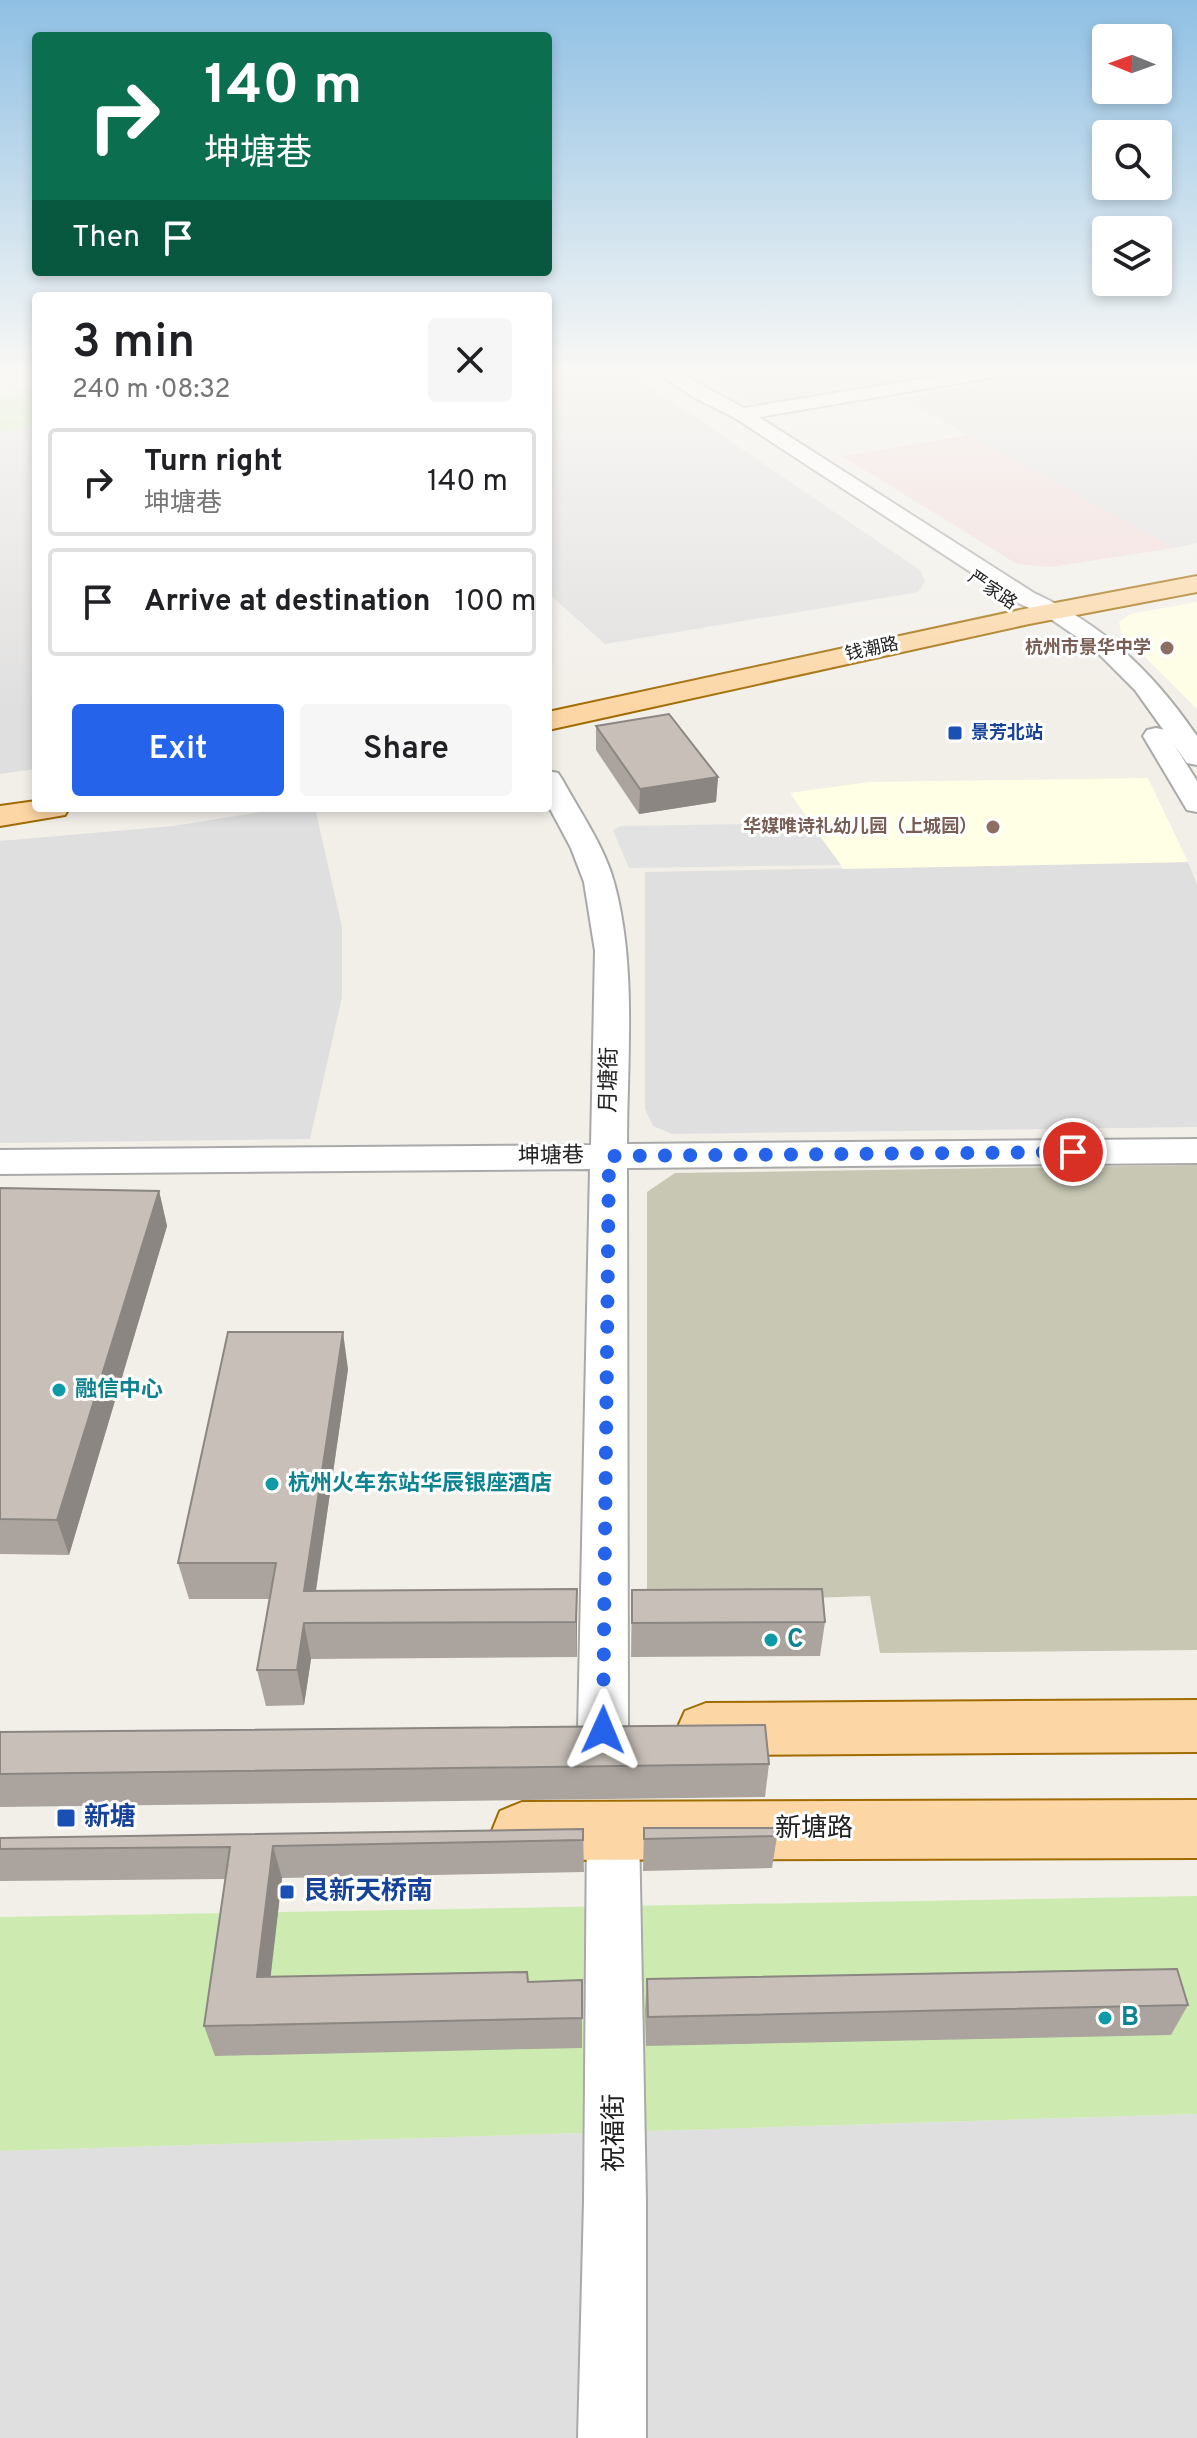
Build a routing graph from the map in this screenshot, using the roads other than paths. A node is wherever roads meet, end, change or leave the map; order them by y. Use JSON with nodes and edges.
{"nodes":[{"id":1,"x":842,"y":485,"type":"edge"},
{"id":2,"x":1197,"y":565,"type":"edge"},
{"id":3,"x":1197,"y":584,"type":"edge"},
{"id":4,"x":1030,"y":606,"type":"junction"},
{"id":5,"x":552,"y":700,"type":"edge"},
{"id":6,"x":552,"y":720,"type":"edge"},
{"id":7,"x":1197,"y":757,"type":"edge"},
{"id":8,"x":552,"y":786,"type":"edge"},
{"id":9,"x":32,"y":793,"type":"edge"},
{"id":10,"x":0,"y":798,"type":"edge"},
{"id":11,"x":1197,"y":804,"type":"edge"},
{"id":12,"x":32,"y":811,"type":"edge"},
{"id":13,"x":0,"y":816,"type":"edge"},
{"id":14,"x":1197,"y":1151,"type":"edge"},
{"id":15,"x":609,"y":1156,"type":"junction"},
{"id":16,"x":0,"y":1162,"type":"edge"},
{"id":17,"x":1197,"y":1726,"type":"edge"},
{"id":18,"x":579,"y":1730,"type":"joint"},
{"id":19,"x":613,"y":1829,"type":"junction"},
{"id":20,"x":1197,"y":1829,"type":"edge"},
{"id":21,"x":466,"y":1832,"type":"edge"},
{"id":22,"x":612,"y":2438,"type":"edge"}],
"edges":[{"from":1,"to":4,"type":"street","name":"严家路"},
{"from":2,"to":4,"type":"main road","name":"钱潮路"},
{"from":3,"to":4,"type":"main road","name":"钱潮路"},
{"from":4,"to":5,"type":"main road","name":"钱潮路"},
{"from":4,"to":6,"type":"main road","name":"钱潮路"},
{"from":4,"to":7,"type":"street","name":"严家路"},
{"from":4,"to":11,"type":"street","name":"严家路"},
{"from":8,"to":15,"type":"street","name":"月塘街"},
{"from":9,"to":10,"type":"main road"},
{"from":12,"to":13,"type":"main road"},
{"from":14,"to":15,"type":"street","name":"坤塘巷"},
{"from":15,"to":16,"type":"street","name":"坤塘巷"},
{"from":15,"to":18,"type":"street","name":"月塘街"},
{"from":17,"to":18,"type":"main road"},
{"from":19,"to":20,"type":"main road","name":"新塘路"},
{"from":19,"to":21,"type":"main road","name":"新塘路"},
{"from":19,"to":22,"type":"street","name":"祝福街"}]}
